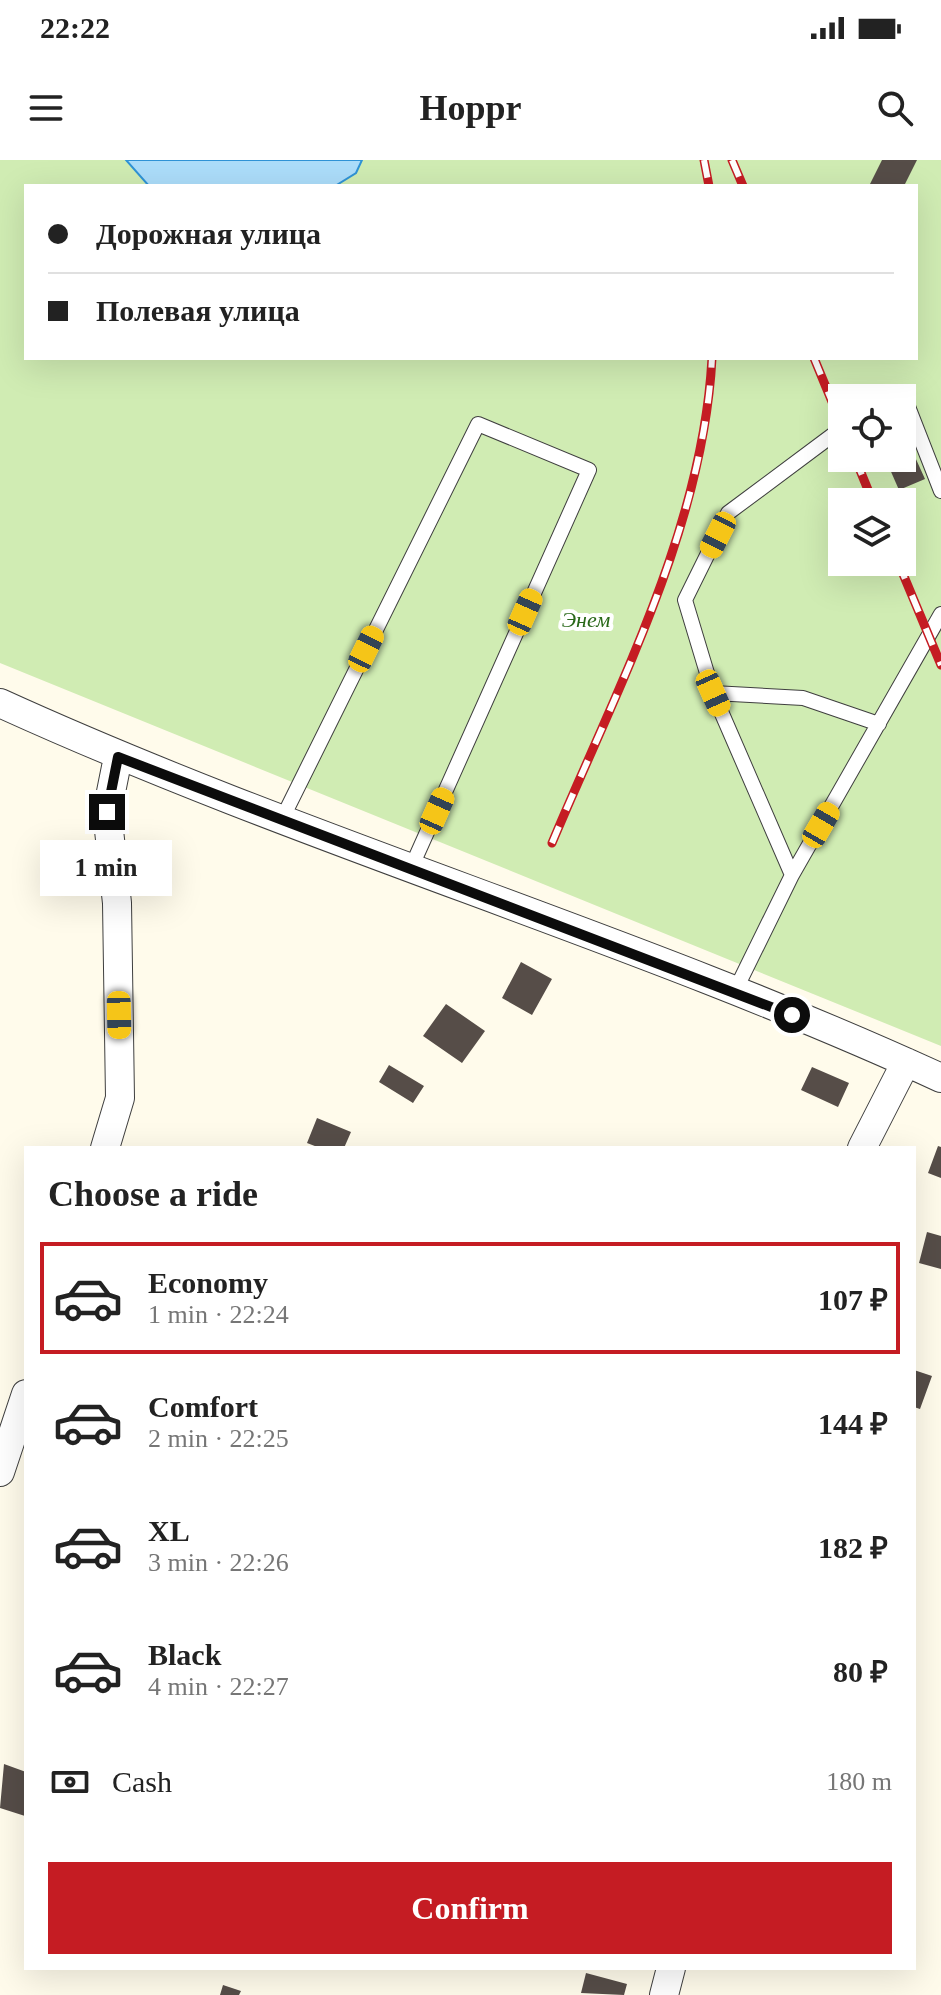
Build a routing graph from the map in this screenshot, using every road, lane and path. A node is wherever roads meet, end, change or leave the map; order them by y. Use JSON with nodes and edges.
{"nodes":[{"id":1,"x":916,"y":427,"type":"edge"},
{"id":2,"x":828,"y":438,"type":"edge"},
{"id":3,"x":941,"y":491,"type":"edge"},
{"id":4,"x":941,"y":614,"type":"edge"},
{"id":5,"x":713,"y":693,"type":"junction"},
{"id":6,"x":0,"y":703,"type":"edge"},
{"id":7,"x":879,"y":724,"type":"junction"},
{"id":8,"x":118,"y":757,"type":"junction"},
{"id":9,"x":282,"y":819,"type":"junction"},
{"id":10,"x":411,"y":868,"type":"junction"},
{"id":11,"x":792,"y":875,"type":"junction"},
{"id":12,"x":735,"y":991,"type":"junction"},
{"id":13,"x":906,"y":1062,"type":"junction"},
{"id":14,"x":941,"y":1078,"type":"edge"},
{"id":15,"x":106,"y":1146,"type":"edge"},
{"id":16,"x":863,"y":1146,"type":"edge"},
{"id":17,"x":24,"y":1400,"type":"edge"},
{"id":18,"x":0,"y":1472,"type":"edge"},
{"id":19,"x":670,"y":1970,"type":"edge"},
{"id":20,"x":664,"y":1995,"type":"edge"}],
"edges":[{"from":1,"to":3,"type":"lane"},
{"from":2,"to":5,"type":"lane"},
{"from":4,"to":7,"type":"lane"},
{"from":5,"to":7,"type":"lane"},
{"from":5,"to":11,"type":"lane"},
{"from":6,"to":8,"type":"street"},
{"from":7,"to":11,"type":"lane"},
{"from":8,"to":9,"type":"street"},
{"from":8,"to":15,"type":"street"},
{"from":9,"to":10,"type":"street"},
{"from":9,"to":10,"type":"lane"},
{"from":10,"to":12,"type":"street"},
{"from":11,"to":12,"type":"lane"},
{"from":12,"to":13,"type":"street"},
{"from":13,"to":14,"type":"street"},
{"from":13,"to":16,"type":"street"},
{"from":17,"to":18,"type":"street"},
{"from":19,"to":20,"type":"street"}]}
